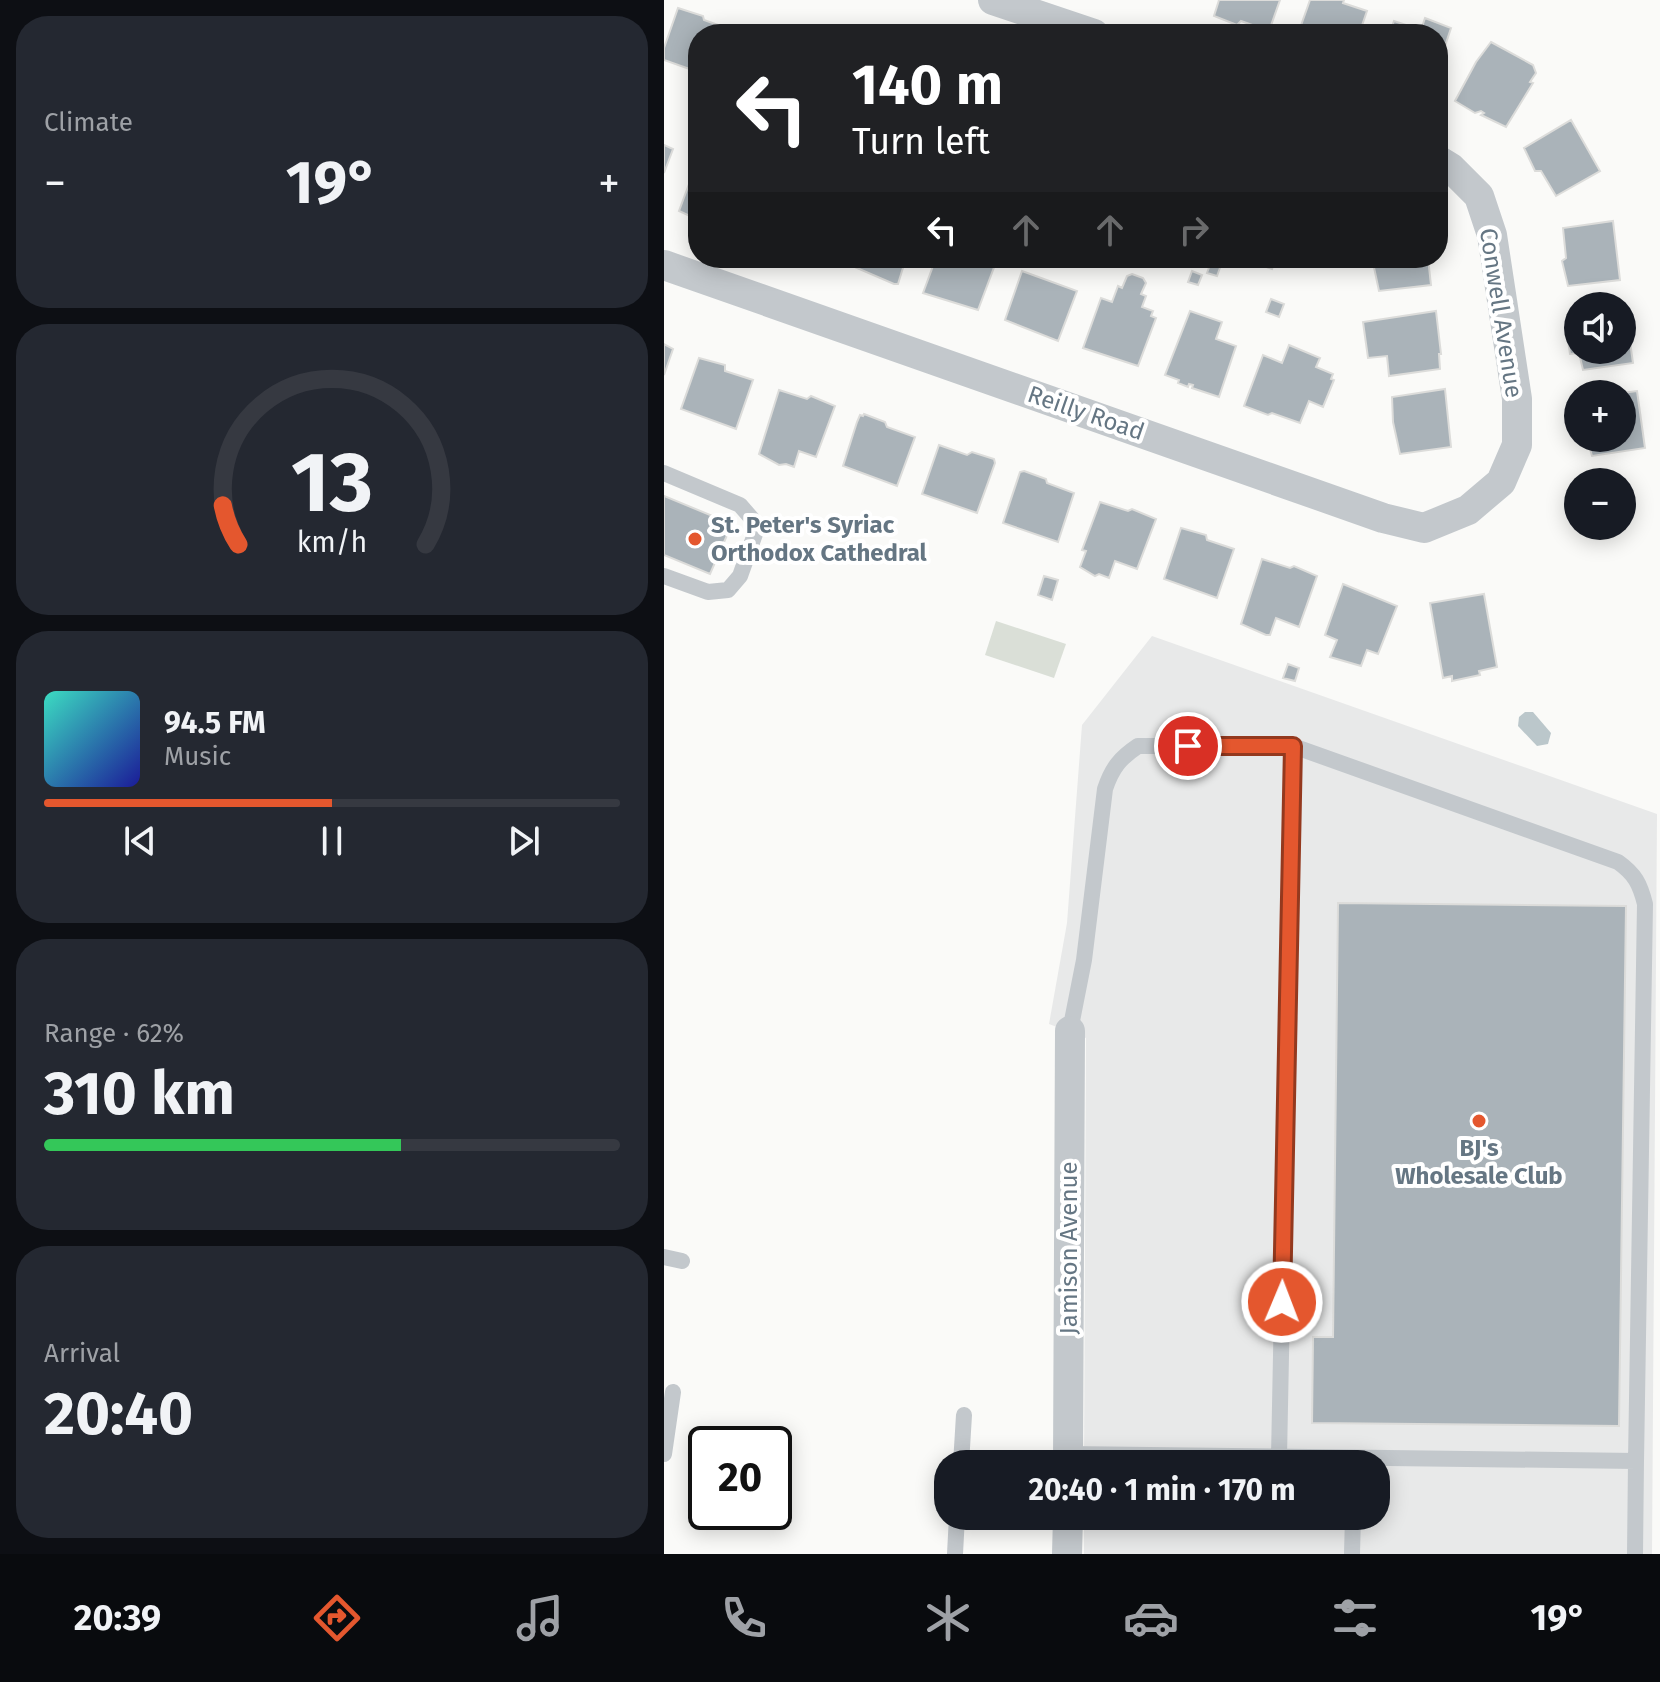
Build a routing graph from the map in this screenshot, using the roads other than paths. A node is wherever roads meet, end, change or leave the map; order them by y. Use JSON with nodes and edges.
{"nodes":[{"id":1,"x":993,"y":0,"type":"edge"},
{"id":2,"x":1064,"y":24,"type":"edge"},
{"id":3,"x":1448,"y":166,"type":"edge"},
{"id":4,"x":664,"y":265,"type":"edge"},
{"id":5,"x":664,"y":473,"type":"edge"},
{"id":6,"x":1501,"y":482,"type":"joint"},
{"id":7,"x":664,"y":576,"type":"edge"},
{"id":8,"x":1293,"y":746,"type":"junction"},
{"id":9,"x":1070,"y":1031,"type":"joint"},
{"id":10,"x":664,"y":1257,"type":"edge"},
{"id":11,"x":682,"y":1261,"type":"dead end"},
{"id":12,"x":673,"y":1392,"type":"dead end"},
{"id":13,"x":964,"y":1415,"type":"dead end"},
{"id":14,"x":962,"y":1450,"type":"edge"},
{"id":15,"x":1068,"y":1450,"type":"edge"},
{"id":16,"x":1279,"y":1450,"type":"edge"},
{"id":17,"x":664,"y":1454,"type":"edge"},
{"id":18,"x":1390,"y":1461,"type":"edge"},
{"id":19,"x":1636,"y":1461,"type":"junction"},
{"id":20,"x":956,"y":1530,"type":"edge"},
{"id":21,"x":1068,"y":1530,"type":"edge"},
{"id":22,"x":1353,"y":1530,"type":"edge"},
{"id":23,"x":955,"y":1554,"type":"edge"},
{"id":24,"x":1067,"y":1554,"type":"edge"},
{"id":25,"x":1352,"y":1554,"type":"edge"},
{"id":26,"x":1635,"y":1554,"type":"edge"}],
"edges":[{"from":1,"to":2,"type":"street"},
{"from":3,"to":6,"type":"street","name":"Conwell Avenue"},
{"from":4,"to":6,"type":"street","name":"Reilly Road"},
{"from":5,"to":7,"type":"lane"},
{"from":8,"to":9,"type":"lane"},
{"from":8,"to":16,"type":"lane"},
{"from":8,"to":19,"type":"lane"},
{"from":9,"to":15,"type":"street","name":"Jamison Avenue"},
{"from":10,"to":11,"type":"lane"},
{"from":12,"to":17,"type":"lane"},
{"from":13,"to":14,"type":"lane"},
{"from":18,"to":19,"type":"lane"},
{"from":19,"to":26,"type":"lane"},
{"from":20,"to":23,"type":"lane"},
{"from":21,"to":24,"type":"street"},
{"from":22,"to":25,"type":"lane"}]}
